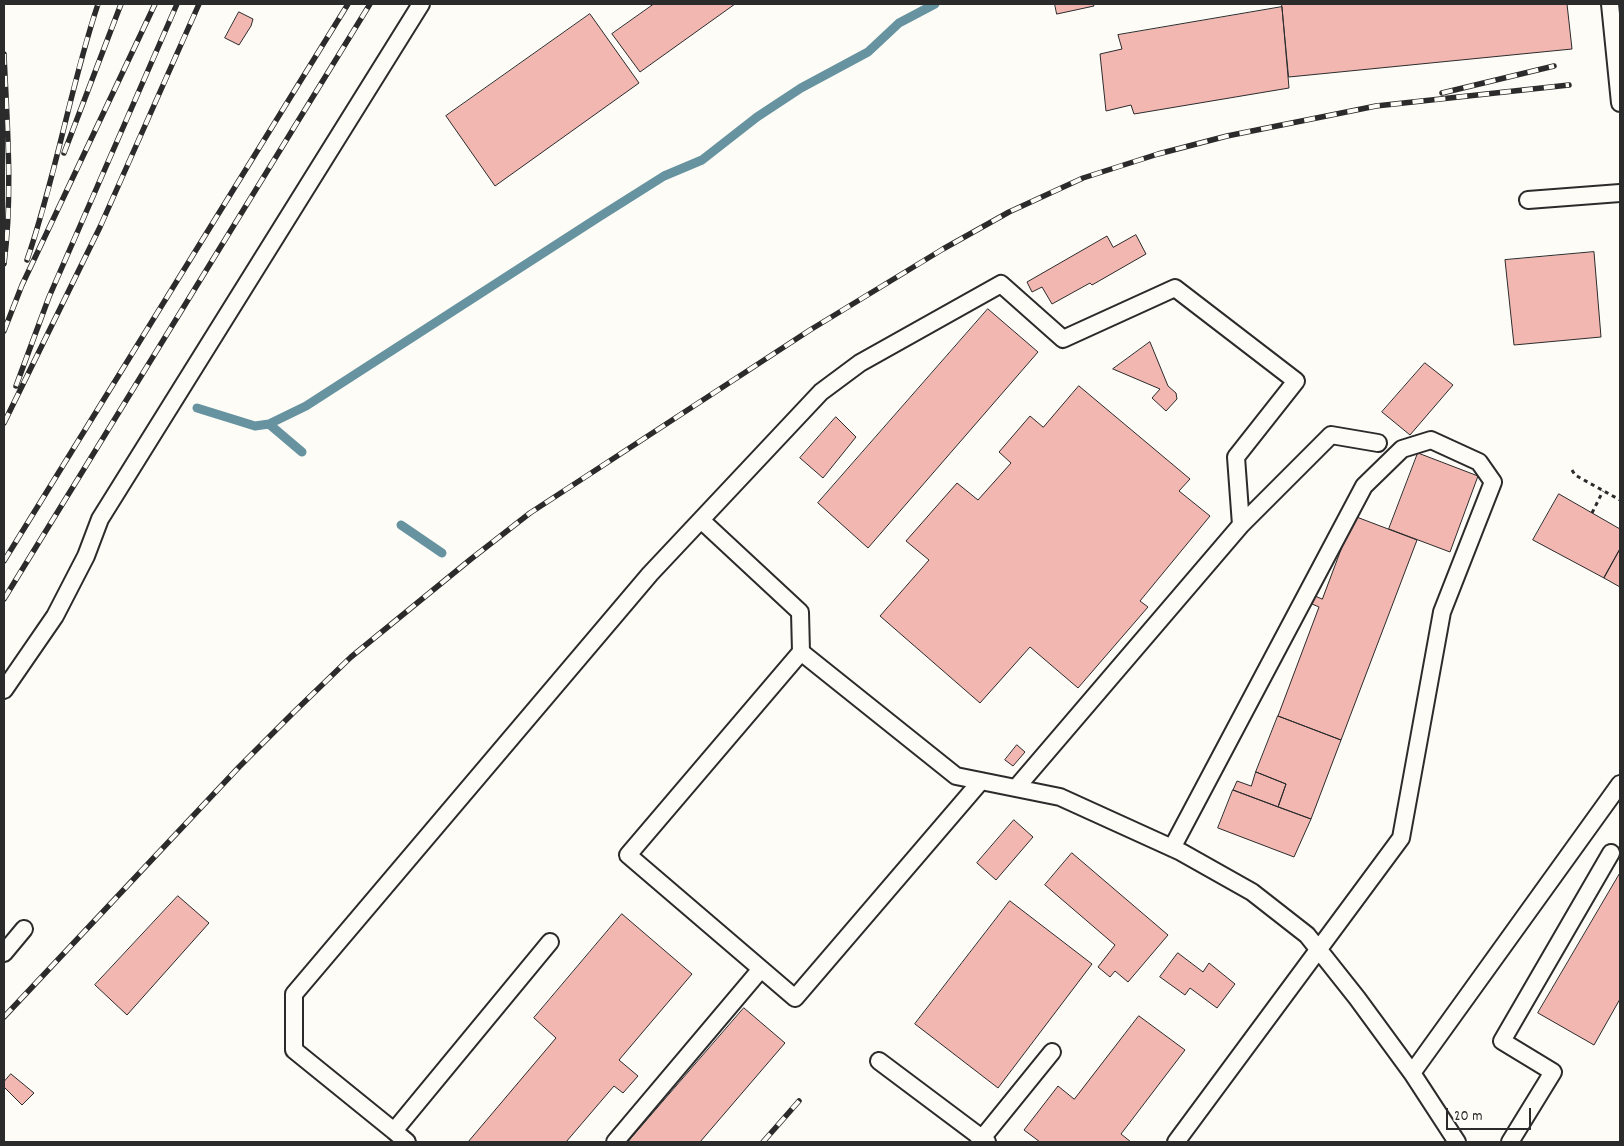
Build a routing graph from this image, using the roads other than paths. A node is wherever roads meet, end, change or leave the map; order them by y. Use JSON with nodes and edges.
{"nodes":[{"id":1,"x":421,"y":4,"type":"edge"},
{"id":2,"x":1610,"y":4,"type":"edge"},
{"id":3,"x":1620,"y":103,"type":"edge"},
{"id":4,"x":1620,"y":193,"type":"edge"},
{"id":5,"x":1528,"y":200,"type":"dead end"},
{"id":6,"x":1378,"y":443,"type":"dead end"},
{"id":7,"x":701,"y":520,"type":"junction"},
{"id":8,"x":1241,"y":525,"type":"junction"},
{"id":9,"x":801,"y":652,"type":"junction"},
{"id":10,"x":4,"y":690,"type":"edge"},
{"id":11,"x":981,"y":781,"type":"junction"},
{"id":12,"x":1620,"y":784,"type":"edge"},
{"id":13,"x":1016,"y":788,"type":"junction"},
{"id":14,"x":1172,"y":848,"type":"junction"},
{"id":15,"x":1611,"y":853,"type":"dead end"},
{"id":16,"x":24,"y":929,"type":"dead end"},
{"id":17,"x":550,"y":942,"type":"dead end"},
{"id":18,"x":1319,"y":951,"type":"junction"},
{"id":19,"x":4,"y":952,"type":"edge"},
{"id":20,"x":761,"y":969,"type":"junction"},
{"id":21,"x":1052,"y":1052,"type":"dead end"},
{"id":22,"x":879,"y":1060,"type":"dead end"},
{"id":23,"x":1412,"y":1073,"type":"junction"},
{"id":24,"x":394,"y":1131,"type":"junction"},
{"id":25,"x":983,"y":1141,"type":"edge"},
{"id":26,"x":407,"y":1142,"type":"edge"},
{"id":27,"x":614,"y":1142,"type":"edge"},
{"id":28,"x":1176,"y":1142,"type":"edge"},
{"id":29,"x":1457,"y":1142,"type":"edge"},
{"id":30,"x":1510,"y":1142,"type":"edge"}],
"edges":[{"from":1,"to":10,"type":"lane"},
{"from":2,"to":3,"type":"lane"},
{"from":4,"to":5,"type":"lane"},
{"from":6,"to":8,"type":"lane"},
{"from":7,"to":8,"type":"lane"},
{"from":7,"to":9,"type":"lane"},
{"from":7,"to":24,"type":"lane"},
{"from":8,"to":13,"type":"lane"},
{"from":9,"to":11,"type":"lane"},
{"from":9,"to":20,"type":"lane"},
{"from":11,"to":13,"type":"lane"},
{"from":11,"to":20,"type":"lane"},
{"from":12,"to":23,"type":"lane"},
{"from":13,"to":14,"type":"lane"},
{"from":14,"to":18,"type":"lane"},
{"from":14,"to":18,"type":"lane"},
{"from":15,"to":30,"type":"lane"},
{"from":16,"to":19,"type":"lane"},
{"from":17,"to":24,"type":"lane"},
{"from":18,"to":23,"type":"lane"},
{"from":18,"to":28,"type":"lane"},
{"from":20,"to":27,"type":"lane"},
{"from":21,"to":25,"type":"lane"},
{"from":22,"to":25,"type":"lane"},
{"from":23,"to":29,"type":"lane"},
{"from":24,"to":26,"type":"lane"}]}
